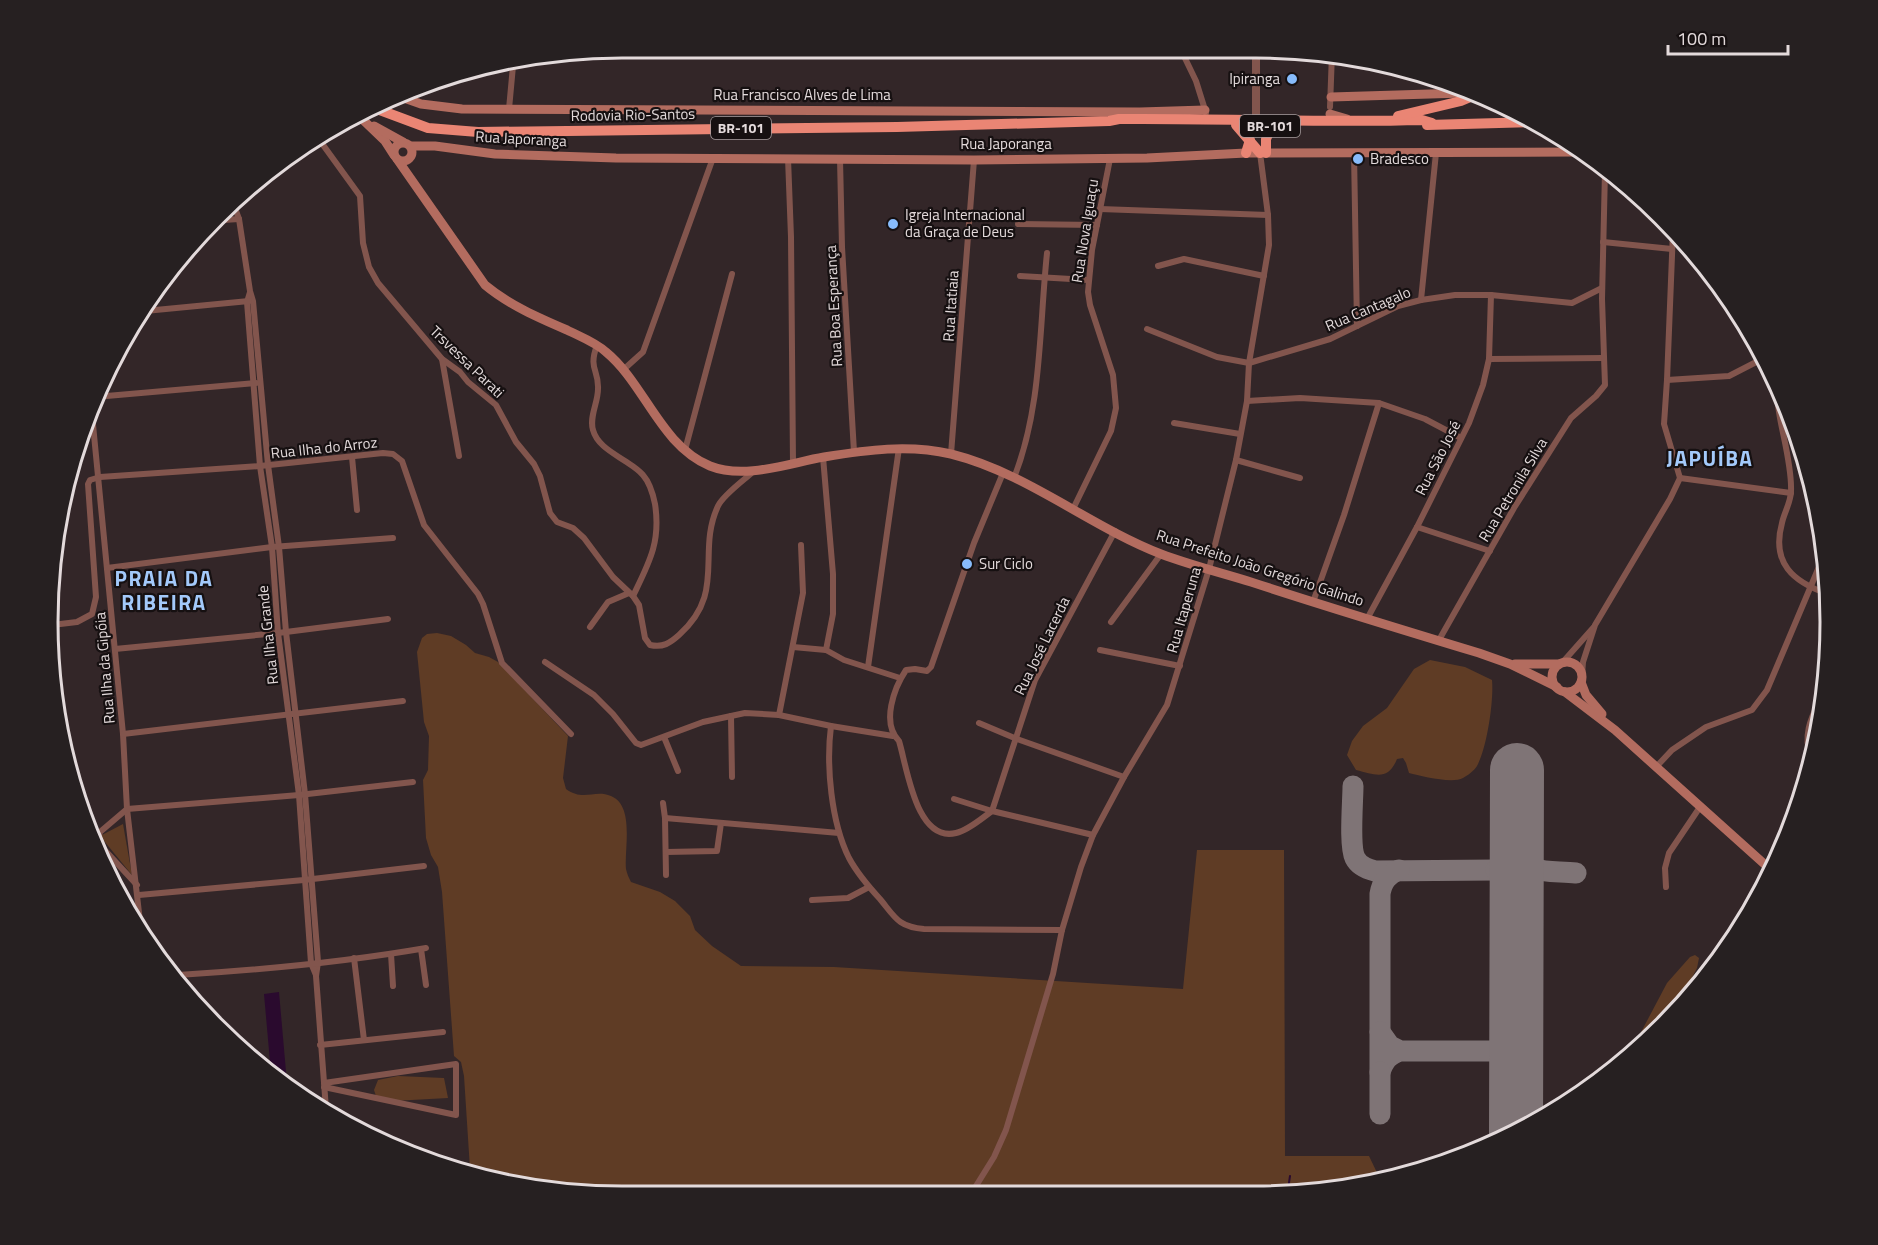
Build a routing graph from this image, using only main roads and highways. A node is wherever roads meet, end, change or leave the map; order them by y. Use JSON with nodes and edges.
{"nodes":[{"id":1,"x":1451,"y":93,"type":"edge"},
{"id":2,"x":1331,"y":97,"type":"road end"},
{"id":3,"x":1466,"y":99,"type":"edge"},
{"id":4,"x":409,"y":100,"type":"edge"},
{"id":5,"x":385,"y":111,"type":"edge"},
{"id":6,"x":1204,"y":114,"type":"junction"},
{"id":7,"x":365,"y":121,"type":"edge"},
{"id":8,"x":365,"y":121,"type":"edge"},
{"id":9,"x":1376,"y":121,"type":"junction"},
{"id":10,"x":1109,"y":122,"type":"junction"},
{"id":11,"x":1236,"y":122,"type":"junction"},
{"id":12,"x":1515,"y":122,"type":"edge"},
{"id":13,"x":1432,"y":123,"type":"junction"},
{"id":14,"x":1272,"y":126,"type":"junction"},
{"id":15,"x":1250,"y":140,"type":"junction"},
{"id":16,"x":408,"y":151,"type":"junction"},
{"id":17,"x":1566,"y":152,"type":"edge"},
{"id":18,"x":1246,"y":153,"type":"junction"},
{"id":19,"x":1263,"y":153,"type":"junction"},
{"id":20,"x":395,"y":157,"type":"junction"},
{"id":21,"x":409,"y":176,"type":"junction"},
{"id":22,"x":1561,"y":663,"type":"junction"},
{"id":23,"x":1510,"y":664,"type":"junction"},
{"id":24,"x":1582,"y":678,"type":"junction"},
{"id":25,"x":1561,"y":690,"type":"junction"},
{"id":26,"x":1608,"y":724,"type":"junction"},
{"id":27,"x":1765,"y":864,"type":"edge"}],
"edges":[{"from":1,"to":2,"type":"main road"},
{"from":3,"to":9,"type":"highway"},
{"from":4,"to":6,"type":"main road","name":"Rua Francisco Alves de Lima"},
{"from":5,"to":10,"type":"highway","name":"Rodovia Rio-Santos","number":"BR-101"},
{"from":6,"to":10,"type":"highway","name":"Rodovia Rio-Santos","number":"BR-101"},
{"from":6,"to":11,"type":"highway","name":"Rodovia Rio-Santos"},
{"from":7,"to":16,"type":"main road"},
{"from":8,"to":20,"type":"main road","name":"Rua Prefeito João Gregório Galindo"},
{"from":9,"to":11,"type":"highway","name":"Rodovia Rio-Santos","number":"BR-101"},
{"from":9,"to":13,"type":"highway","name":"Rodovia Rio-Santos","number":"BR-101"},
{"from":10,"to":11,"type":"highway","name":"Rodovia Rio-Santos","number":"BR-101"},
{"from":11,"to":14,"type":"highway","name":"Rodovia Rio-Santos","number":"BR-101"},
{"from":11,"to":15,"type":"highway"},
{"from":12,"to":13,"type":"highway","name":"Rodovia Rio-Santos","number":"BR-101"},
{"from":13,"to":14,"type":"highway","name":"Rodovia Rio-Santos","number":"BR-101"},
{"from":14,"to":19,"type":"highway"},
{"from":15,"to":18,"type":"highway"},
{"from":15,"to":19,"type":"highway"},
{"from":16,"to":18,"type":"main road","name":"Rua Japoranga"},
{"from":16,"to":20,"type":"main road"},
{"from":16,"to":20,"type":"main road"},
{"from":16,"to":21,"type":"main road"},
{"from":17,"to":19,"type":"main road","name":"Rua Japoranga"},
{"from":18,"to":19,"type":"main road","name":"Rua Japoranga"},
{"from":20,"to":21,"type":"main road","name":"Rua Prefeito João Gregório Galindo"},
{"from":21,"to":23,"type":"main road","name":"Rua Prefeito João Gregório Galindo"},
{"from":22,"to":23,"type":"main road","name":"Rua Prefeito João Gregório Galindo"},
{"from":22,"to":24,"type":"main road","name":"Rua Prefeito João Gregório Galindo"},
{"from":22,"to":25,"type":"main road"},
{"from":23,"to":25,"type":"main road","name":"Rua Prefeito João Gregório Galindo"},
{"from":24,"to":25,"type":"main road"},
{"from":24,"to":26,"type":"main road","name":"Rua Prefeito João Gregório Galindo"},
{"from":25,"to":26,"type":"main road","name":"Rua Prefeito João Gregório Galindo"},
{"from":26,"to":27,"type":"main road","name":"Rua Prefeito João Gregório Galindo"}]}
